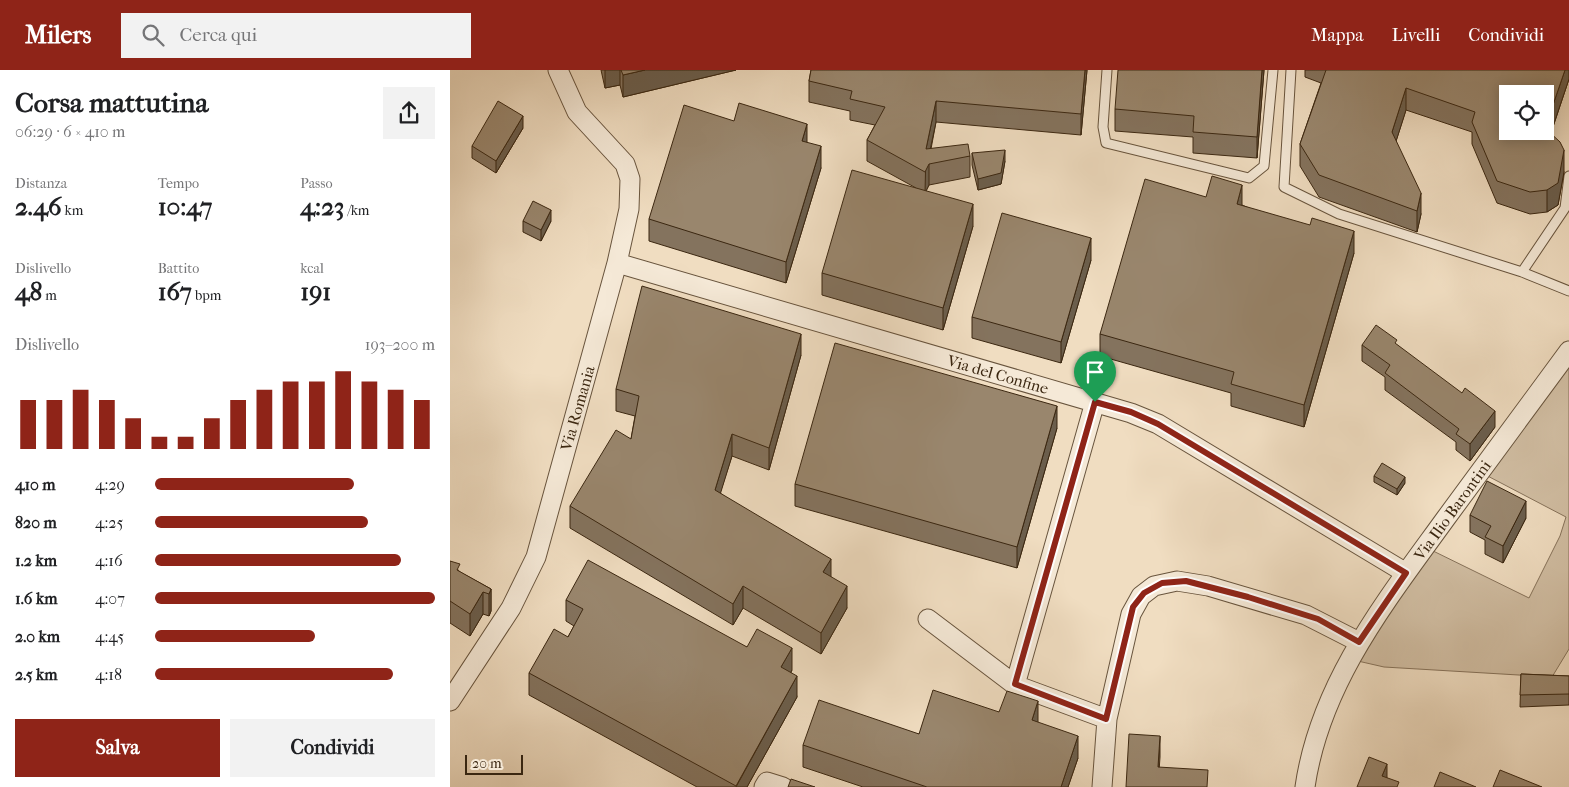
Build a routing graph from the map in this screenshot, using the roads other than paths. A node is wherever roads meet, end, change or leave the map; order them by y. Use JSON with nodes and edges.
{"nodes":[{"id":1,"x":558,"y":70,"type":"edge"},
{"id":2,"x":1107,"y":70,"type":"edge"},
{"id":3,"x":1273,"y":70,"type":"edge"},
{"id":4,"x":1291,"y":70,"type":"edge"},
{"id":5,"x":1569,"y":176,"type":"edge"},
{"id":6,"x":618,"y":263,"type":"junction"},
{"id":7,"x":1522,"y":272,"type":"junction"},
{"id":8,"x":1569,"y":291,"type":"edge"},
{"id":9,"x":1569,"y":351,"type":"edge"},
{"id":10,"x":1095,"y":402,"type":"junction"},
{"id":11,"x":1406,"y":573,"type":"junction"},
{"id":12,"x":928,"y":619,"type":"dead end"},
{"id":13,"x":1359,"y":642,"type":"junction"},
{"id":14,"x":1015,"y":684,"type":"junction"},
{"id":15,"x":450,"y":701,"type":"edge"},
{"id":16,"x":1106,"y":719,"type":"junction"},
{"id":17,"x":764,"y":787,"type":"edge"},
{"id":18,"x":783,"y":787,"type":"edge"},
{"id":19,"x":1102,"y":787,"type":"edge"},
{"id":20,"x":1305,"y":787,"type":"edge"}],
"edges":[{"from":1,"to":6,"type":"street","name":"Via Romania"},
{"from":2,"to":3,"type":"lane"},
{"from":4,"to":7,"type":"lane"},
{"from":5,"to":7,"type":"lane"},
{"from":6,"to":10,"type":"street","name":"Via del Confine"},
{"from":6,"to":15,"type":"street","name":"Via Romania"},
{"from":7,"to":8,"type":"lane"},
{"from":9,"to":11,"type":"street","name":"Via Ilio Barontini"},
{"from":10,"to":11,"type":"street","name":"Via del Confine"},
{"from":10,"to":14,"type":"street"},
{"from":11,"to":13,"type":"street","name":"Via Ilio Barontini"},
{"from":12,"to":14,"type":"street"},
{"from":13,"to":16,"type":"street"},
{"from":13,"to":20,"type":"street","name":"Via Ilio Barontini"},
{"from":14,"to":16,"type":"street"},
{"from":16,"to":19,"type":"street"},
{"from":17,"to":18,"type":"street"}]}
